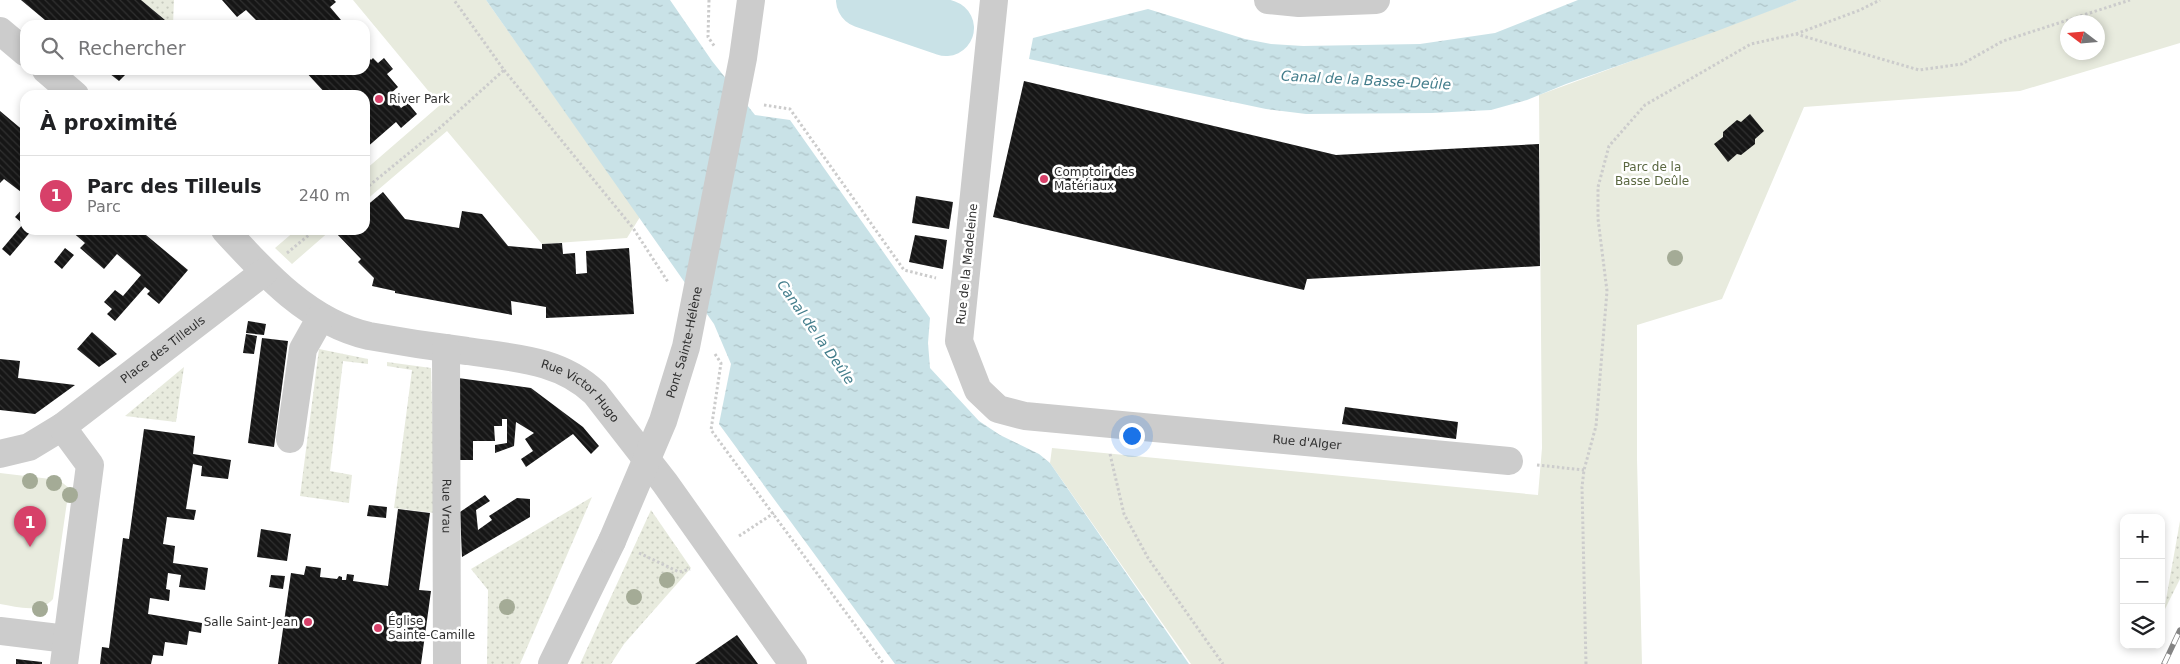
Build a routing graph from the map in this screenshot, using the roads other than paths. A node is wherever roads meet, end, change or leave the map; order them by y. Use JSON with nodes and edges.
{"nodes":[{"id":1,"x":751,"y":0,"type":"edge"},
{"id":2,"x":994,"y":0,"type":"edge"},
{"id":3,"x":1268,"y":0,"type":"edge"},
{"id":4,"x":1376,"y":0,"type":"edge"},
{"id":5,"x":0,"y":30,"type":"edge"},
{"id":6,"x":20,"y":48,"type":"edge"},
{"id":7,"x":52,"y":75,"type":"edge"},
{"id":8,"x":70,"y":90,"type":"edge"},
{"id":9,"x":230,"y":235,"type":"edge"},
{"id":10,"x":264,"y":272,"type":"junction"},
{"id":11,"x":321,"y":317,"type":"junction"},
{"id":12,"x":446,"y":348,"type":"junction"},
{"id":13,"x":1104,"y":424,"type":"joint"},
{"id":14,"x":62,"y":427,"type":"junction"},
{"id":15,"x":290,"y":439,"type":"dead end"},
{"id":16,"x":0,"y":454,"type":"edge"},
{"id":17,"x":1509,"y":461,"type":"road end"},
{"id":18,"x":0,"y":635,"type":"edge"},
{"id":19,"x":65,"y":652,"type":"edge"},
{"id":20,"x":447,"y":664,"type":"edge"},
{"id":21,"x":552,"y":664,"type":"edge"},
{"id":22,"x":793,"y":664,"type":"edge"}],
"edges":[{"from":1,"to":21,"type":"street","name":"Pont Sainte-Hélène","bridge":true},
{"from":2,"to":13,"type":"street","name":"Rue de la Madeleine"},
{"from":3,"to":4,"type":"street"},
{"from":5,"to":6,"type":"street"},
{"from":7,"to":8,"type":"street"},
{"from":9,"to":10,"type":"street","name":"Rue Victor Hugo"},
{"from":10,"to":11,"type":"street","name":"Rue Victor Hugo"},
{"from":10,"to":14,"type":"street","name":"Place des Tilleuls"},
{"from":11,"to":12,"type":"street","name":"Rue Victor Hugo"},
{"from":11,"to":15,"type":"street"},
{"from":12,"to":20,"type":"street","name":"Rue Vrau"},
{"from":12,"to":22,"type":"street","name":"Rue Victor Hugo"},
{"from":13,"to":17,"type":"street","name":"Rue d'Alger"},
{"from":14,"to":16,"type":"street","name":"Place des Tilleuls"},
{"from":14,"to":19,"type":"street"},
{"from":18,"to":19,"type":"street"}]}
